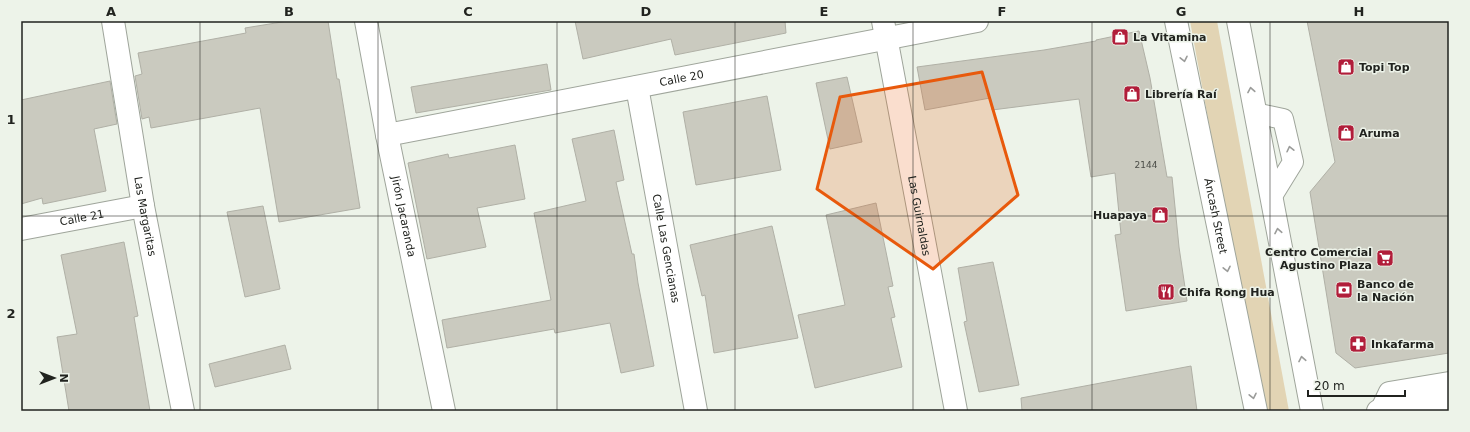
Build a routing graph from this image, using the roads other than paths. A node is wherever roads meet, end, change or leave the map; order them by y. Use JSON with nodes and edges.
{"nodes":[{"id":1,"x":113,"y":21,"type":"edge"},
{"id":2,"x":366,"y":21,"type":"edge"},
{"id":3,"x":977,"y":21,"type":"edge"},
{"id":4,"x":1176,"y":21,"type":"edge"},
{"id":5,"x":1238,"y":21,"type":"edge"},
{"id":6,"x":884,"y":30,"type":"edge"},
{"id":7,"x":637,"y":86,"type":"junction"},
{"id":8,"x":387,"y":135,"type":"junction"},
{"id":9,"x":143,"y":206,"type":"junction"},
{"id":10,"x":21,"y":229,"type":"edge"},
{"id":11,"x":1449,"y":382,"type":"edge"},
{"id":12,"x":1449,"y":399,"type":"edge"},
{"id":13,"x":183,"y":411,"type":"edge"},
{"id":14,"x":444,"y":411,"type":"edge"},
{"id":15,"x":696,"y":411,"type":"edge"},
{"id":16,"x":956,"y":411,"type":"edge"},
{"id":17,"x":1256,"y":411,"type":"edge"},
{"id":18,"x":1312,"y":411,"type":"edge"},
{"id":19,"x":1379,"y":411,"type":"edge"}],
"edges":[{"from":1,"to":9,"type":"street","name":"Las Margaritas"},
{"from":2,"to":8,"type":"street","name":"Jirón Jacaranda"},
{"from":3,"to":6,"type":"street","name":"Calle 20"},
{"from":4,"to":17,"type":"street","name":"Áncash Street","one_way":true},
{"from":18,"to":5,"type":"street","one_way":true},
{"from":6,"to":7,"type":"street","name":"Calle 20"},
{"from":6,"to":16,"type":"street","name":"Las Guirnaldas"},
{"from":7,"to":8,"type":"street","name":"Calle 20"},
{"from":7,"to":15,"type":"street","name":"Calle Las Gencianas"},
{"from":8,"to":14,"type":"street","name":"Jirón Jacaranda"},
{"from":9,"to":10,"type":"street","name":"Calle 21"},
{"from":9,"to":13,"type":"street","name":"Las Margaritas"},
{"from":11,"to":19,"type":"lane"},
{"from":12,"to":19,"type":"street"}]}
